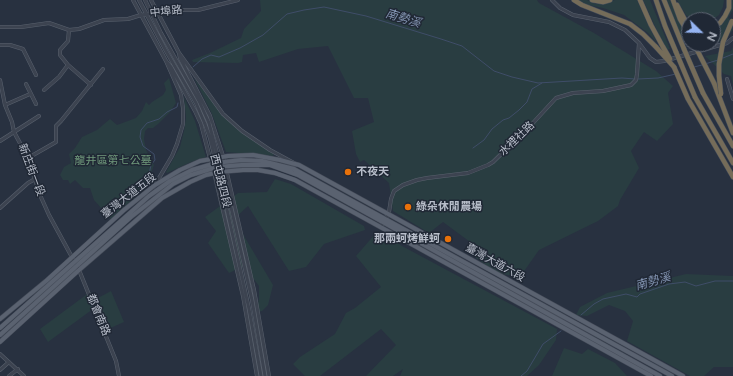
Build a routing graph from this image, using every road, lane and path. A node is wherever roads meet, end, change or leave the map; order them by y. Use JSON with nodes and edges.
{"nodes":[{"id":1,"x":133,"y":0,"type":"edge"},
{"id":2,"x":139,"y":0,"type":"edge"},
{"id":3,"x":145,"y":0,"type":"edge"},
{"id":4,"x":151,"y":0,"type":"edge"},
{"id":5,"x":238,"y":0,"type":"edge"},
{"id":6,"x":552,"y":0,"type":"edge"},
{"id":7,"x":574,"y":0,"type":"edge"},
{"id":8,"x":592,"y":0,"type":"edge"},
{"id":9,"x":610,"y":0,"type":"edge"},
{"id":10,"x":640,"y":0,"type":"edge"},
{"id":11,"x":656,"y":0,"type":"edge"},
{"id":12,"x":664,"y":0,"type":"edge"},
{"id":13,"x":673,"y":0,"type":"edge"},
{"id":14,"x":729,"y":0,"type":"edge"},
{"id":15,"x":157,"y":13,"type":"junction"},
{"id":16,"x":681,"y":13,"type":"edge"},
{"id":17,"x":147,"y":14,"type":"junction"},
{"id":18,"x":152,"y":14,"type":"junction"},
{"id":19,"x":141,"y":15,"type":"junction"},
{"id":20,"x":732,"y":20,"type":"edge"},
{"id":21,"x":681,"y":21,"type":"edge"},
{"id":22,"x":721,"y":21,"type":"edge"},
{"id":23,"x":0,"y":27,"type":"edge"},
{"id":24,"x":69,"y":30,"type":"junction"},
{"id":25,"x":733,"y":38,"type":"edge"},
{"id":26,"x":639,"y":42,"type":"junction"},
{"id":27,"x":0,"y":45,"type":"edge"},
{"id":28,"x":698,"y":52,"type":"edge"},
{"id":29,"x":173,"y":53,"type":"junction"},
{"id":30,"x":179,"y":53,"type":"junction"},
{"id":31,"x":166,"y":61,"type":"junction"},
{"id":32,"x":68,"y":65,"type":"junction"},
{"id":33,"x":674,"y":67,"type":"junction"},
{"id":34,"x":104,"y":69,"type":"dead end"},
{"id":35,"x":36,"y":75,"type":"dead end"},
{"id":36,"x":727,"y":79,"type":"dead end"},
{"id":37,"x":0,"y":80,"type":"edge"},
{"id":38,"x":192,"y":81,"type":"junction"},
{"id":39,"x":26,"y":84,"type":"dead end"},
{"id":40,"x":91,"y":85,"type":"junction"},
{"id":41,"x":44,"y":90,"type":"dead end"},
{"id":42,"x":30,"y":94,"type":"junction"},
{"id":43,"x":733,"y":99,"type":"edge"},
{"id":44,"x":36,"y":104,"type":"dead end"},
{"id":45,"x":5,"y":105,"type":"junction"},
{"id":46,"x":39,"y":116,"type":"dead end"},
{"id":47,"x":207,"y":124,"type":"junction"},
{"id":48,"x":732,"y":131,"type":"edge"},
{"id":49,"x":14,"y":132,"type":"junction"},
{"id":50,"x":0,"y":141,"type":"edge"},
{"id":51,"x":733,"y":146,"type":"edge"},
{"id":52,"x":28,"y":158,"type":"junction"},
{"id":53,"x":211,"y":158,"type":"junction"},
{"id":54,"x":223,"y":159,"type":"junction"},
{"id":55,"x":733,"y":163,"type":"edge"},
{"id":56,"x":299,"y":165,"type":"junction"},
{"id":57,"x":213,"y":168,"type":"junction"},
{"id":58,"x":225,"y":169,"type":"junction"},
{"id":59,"x":283,"y":169,"type":"joint"},
{"id":60,"x":294,"y":169,"type":"joint"},
{"id":61,"x":284,"y":176,"type":"joint"},
{"id":62,"x":733,"y":177,"type":"edge"},
{"id":63,"x":34,"y":179,"type":"junction"},
{"id":64,"x":155,"y":185,"type":"junction"},
{"id":65,"x":149,"y":196,"type":"junction"},
{"id":66,"x":0,"y":208,"type":"edge"},
{"id":67,"x":387,"y":216,"type":"junction"},
{"id":68,"x":382,"y":225,"type":"junction"},
{"id":69,"x":72,"y":256,"type":"junction"},
{"id":70,"x":76,"y":263,"type":"junction"},
{"id":71,"x":79,"y":270,"type":"junction"},
{"id":72,"x":250,"y":271,"type":"junction"},
{"id":73,"x":242,"y":274,"type":"junction"},
{"id":74,"x":243,"y":296,"type":"junction"},
{"id":75,"x":252,"y":300,"type":"junction"},
{"id":76,"x":0,"y":319,"type":"edge"},
{"id":77,"x":0,"y":328,"type":"edge"},
{"id":78,"x":0,"y":334,"type":"edge"},
{"id":79,"x":0,"y":342,"type":"edge"},
{"id":80,"x":0,"y":354,"type":"edge"},
{"id":81,"x":9,"y":362,"type":"junction"},
{"id":82,"x":18,"y":369,"type":"junction"},
{"id":83,"x":0,"y":370,"type":"edge"},
{"id":84,"x":9,"y":376,"type":"edge"},
{"id":85,"x":24,"y":376,"type":"edge"},
{"id":86,"x":119,"y":376,"type":"edge"},
{"id":87,"x":257,"y":376,"type":"edge"},
{"id":88,"x":261,"y":376,"type":"edge"},
{"id":89,"x":265,"y":376,"type":"edge"},
{"id":90,"x":269,"y":376,"type":"edge"},
{"id":91,"x":651,"y":376,"type":"edge"},
{"id":92,"x":660,"y":376,"type":"edge"},
{"id":93,"x":672,"y":376,"type":"edge"},
{"id":94,"x":683,"y":376,"type":"edge"}],
"edges":[{"from":1,"to":19,"type":"street","name":"西屯路四段"},
{"from":2,"to":17,"type":"street","name":"西屯路四段"},
{"from":3,"to":18,"type":"street","name":"西屯路四段"},
{"from":4,"to":15,"type":"street"},
{"from":5,"to":15,"type":"street","name":"中埠路"},
{"from":6,"to":26,"type":"street"},
{"from":7,"to":33,"type":"highway","bridge":true},
{"from":8,"to":9,"type":"highway"},
{"from":10,"to":33,"type":"highway","bridge":true},
{"from":11,"to":55,"type":"highway","bridge":true},
{"from":12,"to":51,"type":"highway","bridge":true},
{"from":13,"to":16,"type":"highway"},
{"from":13,"to":21,"type":"highway"},
{"from":14,"to":22,"type":"highway"},
{"from":15,"to":18,"type":"street","name":"中埠路"},
{"from":15,"to":30,"type":"street"},
{"from":17,"to":18,"type":"street","name":"中埠路"},
{"from":17,"to":19,"type":"street","name":"中埠路"},
{"from":17,"to":47,"type":"street","name":"西屯路四段"},
{"from":18,"to":29,"type":"street","name":"西屯路四段"},
{"from":19,"to":24,"type":"street","name":"中埠路"},
{"from":19,"to":31,"type":"street","name":"西屯路四段"},
{"from":20,"to":48,"type":"highway","bridge":true},
{"from":23,"to":24,"type":"street"},
{"from":24,"to":32,"type":"street"},
{"from":25,"to":26,"type":"street"},
{"from":26,"to":67,"type":"street","name":"水裡社路"},
{"from":27,"to":35,"type":"street"},
{"from":28,"to":48,"type":"highway","bridge":true},
{"from":29,"to":38,"type":"street"},
{"from":29,"to":47,"type":"street","name":"西屯路四段"},
{"from":30,"to":38,"type":"street"},
{"from":30,"to":56,"type":"street"},
{"from":31,"to":53,"type":"street","name":"西屯路四段"},
{"from":31,"to":64,"type":"street","name":"西屯路四段"},
{"from":32,"to":40,"type":"street"},
{"from":32,"to":41,"type":"street"},
{"from":33,"to":62,"type":"highway"},
{"from":34,"to":40,"type":"street"},
{"from":36,"to":43,"type":"street"},
{"from":37,"to":45,"type":"street","name":"新庄街一段"},
{"from":38,"to":54,"type":"street","name":"西屯路四段"},
{"from":39,"to":42,"type":"street"},
{"from":40,"to":52,"type":"street"},
{"from":42,"to":44,"type":"street"},
{"from":42,"to":45,"type":"street"},
{"from":45,"to":49,"type":"street","name":"新庄街一段"},
{"from":46,"to":49,"type":"street"},
{"from":47,"to":73,"type":"street","name":"西屯路四段","bridge":true},
{"from":47,"to":75,"type":"street","name":"西屯路四段","bridge":true},
{"from":49,"to":50,"type":"street"},
{"from":49,"to":52,"type":"street","name":"新庄街一段"},
{"from":52,"to":63,"type":"street","name":"新庄街一段"},
{"from":53,"to":54,"type":"main road","name":"臺灣大道五段"},
{"from":53,"to":57,"type":"street","name":"西屯路四段"},
{"from":53,"to":64,"type":"main road","name":"臺灣大道五段"},
{"from":54,"to":56,"type":"main road","name":"臺灣大道五段"},
{"from":54,"to":57,"type":"main road","name":"臺灣大道五段"},
{"from":54,"to":58,"type":"street","name":"西屯路四段"},
{"from":54,"to":60,"type":"main road","name":"臺灣大道五段"},
{"from":56,"to":67,"type":"main road","name":"臺灣大道六段"},
{"from":57,"to":58,"type":"main road","name":"臺灣大道五段"},
{"from":57,"to":65,"type":"main road","name":"臺灣大道五段"},
{"from":57,"to":70,"type":"main road","name":"臺灣大道五段"},
{"from":57,"to":71,"type":"main road","name":"臺灣大道五段"},
{"from":57,"to":74,"type":"street","name":"西屯路四段"},
{"from":58,"to":59,"type":"main road","name":"臺灣大道五段"},
{"from":58,"to":61,"type":"main road","name":"臺灣大道五段"},
{"from":58,"to":72,"type":"street","name":"西屯路四段"},
{"from":59,"to":68,"type":"main road","name":"臺灣大道六段"},
{"from":60,"to":67,"type":"main road","name":"臺灣大道六段"},
{"from":61,"to":68,"type":"main road","name":"臺灣大道六段"},
{"from":63,"to":66,"type":"street"},
{"from":63,"to":69,"type":"street","name":"新庄街一段"},
{"from":64,"to":65,"type":"street","name":"西屯路四段"},
{"from":64,"to":69,"type":"main road","name":"臺灣大道五段"},
{"from":65,"to":70,"type":"main road","name":"臺灣大道五段"},
{"from":67,"to":68,"type":"street","name":"水裡社路"},
{"from":67,"to":93,"type":"main road","name":"臺灣大道六段"},
{"from":67,"to":94,"type":"main road","name":"臺灣大道六段"},
{"from":68,"to":91,"type":"main road","name":"臺灣大道六段"},
{"from":68,"to":92,"type":"main road","name":"臺灣大道六段"},
{"from":69,"to":70,"type":"street","name":"都會南路"},
{"from":69,"to":76,"type":"main road","name":"臺灣大道五段"},
{"from":70,"to":71,"type":"street","name":"都會南路"},
{"from":70,"to":77,"type":"main road","name":"臺灣大道五段"},
{"from":70,"to":78,"type":"main road","name":"臺灣大道五段"},
{"from":71,"to":79,"type":"main road","name":"臺灣大道五段"},
{"from":71,"to":86,"type":"street","name":"都會南路"},
{"from":72,"to":75,"type":"street"},
{"from":72,"to":90,"type":"street","name":"西屯路四段"},
{"from":73,"to":74,"type":"street"},
{"from":73,"to":88,"type":"street","name":"西屯路四段"},
{"from":74,"to":87,"type":"street","name":"西屯路四段"},
{"from":75,"to":89,"type":"street","name":"西屯路四段"},
{"from":80,"to":81,"type":"street"},
{"from":81,"to":82,"type":"street"},
{"from":81,"to":83,"type":"street"},
{"from":82,"to":84,"type":"street"},
{"from":82,"to":85,"type":"street"}]}
